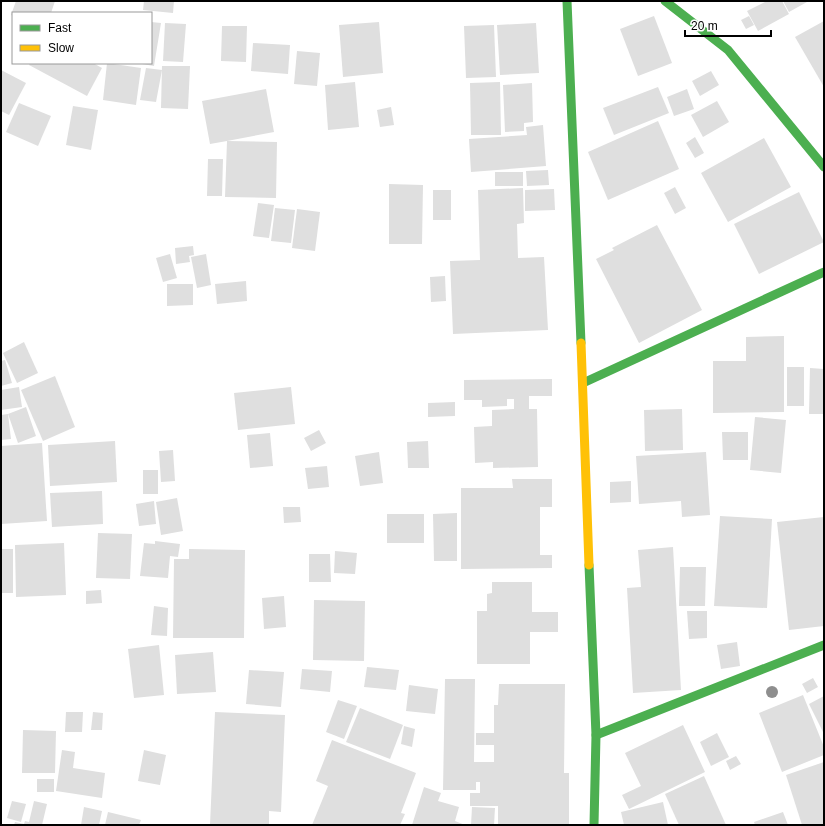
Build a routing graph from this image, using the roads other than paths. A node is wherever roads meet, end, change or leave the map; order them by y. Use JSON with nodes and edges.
{"nodes":[{"id":1,"x":567,"y":1,"type":"edge"},
{"id":2,"x":665,"y":1,"type":"edge"},
{"id":3,"x":824,"y":167,"type":"edge"},
{"id":4,"x":824,"y":272,"type":"edge"},
{"id":5,"x":583,"y":383,"type":"junction"},
{"id":6,"x":824,"y":645,"type":"edge"},
{"id":7,"x":596,"y":735,"type":"junction"},
{"id":8,"x":594,"y":825,"type":"edge"}],
"edges":[{"from":1,"to":5,"type":"street"},
{"from":2,"to":3,"type":"street"},
{"from":4,"to":5,"type":"street"},
{"from":5,"to":7,"type":"street"},
{"from":6,"to":7,"type":"street"},
{"from":7,"to":8,"type":"street"}]}
